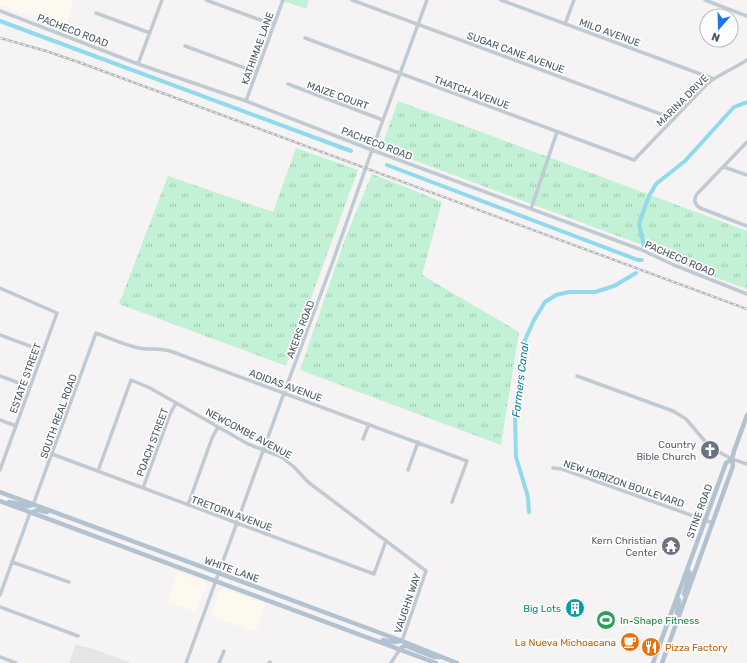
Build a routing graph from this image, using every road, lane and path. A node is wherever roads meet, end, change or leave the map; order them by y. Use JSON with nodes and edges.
{"nodes":[{"id":1,"x":162,"y":0,"type":"edge"},
{"id":2,"x":206,"y":0,"type":"edge"},
{"id":3,"x":283,"y":0,"type":"edge"},
{"id":4,"x":352,"y":0,"type":"edge"},
{"id":5,"x":427,"y":0,"type":"edge"},
{"id":6,"x":501,"y":0,"type":"edge"},
{"id":7,"x":574,"y":0,"type":"edge"},
{"id":8,"x":705,"y":0,"type":"edge"},
{"id":9,"x":0,"y":11,"type":"edge"},
{"id":10,"x":96,"y":13,"type":"dead end"},
{"id":11,"x":747,"y":16,"type":"edge"},
{"id":12,"x":418,"y":24,"type":"junction"},
{"id":13,"x":566,"y":24,"type":"junction"},
{"id":14,"x":274,"y":25,"type":"junction"},
{"id":15,"x":150,"y":33,"type":"junction"},
{"id":16,"x":304,"y":38,"type":"dead end"},
{"id":17,"x":185,"y":46,"type":"dead end"},
{"id":18,"x":747,"y":60,"type":"edge"},
{"id":19,"x":138,"y":64,"type":"junction"},
{"id":20,"x":256,"y":72,"type":"junction"},
{"id":21,"x":400,"y":74,"type":"junction"},
{"id":22,"x":714,"y":79,"type":"junction"},
{"id":23,"x":288,"y":84,"type":"dead end"},
{"id":24,"x":246,"y":101,"type":"junction"},
{"id":25,"x":674,"y":119,"type":"junction"},
{"id":26,"x":384,"y":120,"type":"junction"},
{"id":27,"x":557,"y":132,"type":"junction"},
{"id":28,"x":747,"y":142,"type":"edge"},
{"id":29,"x":372,"y":150,"type":"junction"},
{"id":30,"x":634,"y":160,"type":"joint"},
{"id":31,"x":724,"y":167,"type":"junction"},
{"id":32,"x":747,"y":175,"type":"edge"},
{"id":33,"x":531,"y":209,"type":"junction"},
{"id":34,"x":747,"y":226,"type":"edge"},
{"id":35,"x":0,"y":288,"type":"edge"},
{"id":36,"x":747,"y":294,"type":"edge"},
{"id":37,"x":96,"y":333,"type":"joint"},
{"id":38,"x":0,"y":335,"type":"edge"},
{"id":39,"x":44,"y":351,"type":"junction"},
{"id":40,"x":0,"y":376,"type":"edge"},
{"id":41,"x":577,"y":376,"type":"dead end"},
{"id":42,"x":30,"y":387,"type":"junction"},
{"id":43,"x":284,"y":393,"type":"junction"},
{"id":44,"x":176,"y":403,"type":"junction"},
{"id":45,"x":747,"y":415,"type":"edge"},
{"id":46,"x":0,"y":420,"type":"edge"},
{"id":47,"x":369,"y":424,"type":"junction"},
{"id":48,"x":16,"y":426,"type":"junction"},
{"id":49,"x":218,"y":427,"type":"junction"},
{"id":50,"x":363,"y":439,"type":"dead end"},
{"id":51,"x":418,"y":442,"type":"junction"},
{"id":52,"x":264,"y":450,"type":"junction"},
{"id":53,"x":52,"y":454,"type":"junction"},
{"id":54,"x":732,"y":458,"type":"junction"},
{"id":55,"x":1,"y":462,"type":"edge"},
{"id":56,"x":747,"y":464,"type":"edge"},
{"id":57,"x":553,"y":468,"type":"dead end"},
{"id":58,"x":0,"y":470,"type":"edge"},
{"id":59,"x":408,"y":470,"type":"dead end"},
{"id":60,"x":98,"y":471,"type":"junction"},
{"id":61,"x":143,"y":488,"type":"junction"},
{"id":62,"x":0,"y":492,"type":"edge"},
{"id":63,"x":0,"y":500,"type":"edge"},
{"id":64,"x":452,"y":502,"type":"dead end"},
{"id":65,"x":33,"y":504,"type":"junction"},
{"id":66,"x":188,"y":505,"type":"junction"},
{"id":67,"x":30,"y":512,"type":"junction"},
{"id":68,"x":66,"y":517,"type":"junction"},
{"id":69,"x":706,"y":520,"type":"junction"},
{"id":70,"x":237,"y":523,"type":"junction"},
{"id":71,"x":713,"y":523,"type":"junction"},
{"id":72,"x":386,"y":541,"type":"junction"},
{"id":73,"x":12,"y":562,"type":"junction"},
{"id":74,"x":687,"y":570,"type":"junction"},
{"id":75,"x":426,"y":571,"type":"joint"},
{"id":76,"x":219,"y":573,"type":"junction"},
{"id":77,"x":216,"y":581,"type":"junction"},
{"id":78,"x":69,"y":582,"type":"dead end"},
{"id":79,"x":0,"y":595,"type":"edge"},
{"id":80,"x":677,"y":598,"type":"junction"},
{"id":81,"x":684,"y":600,"type":"junction"},
{"id":82,"x":0,"y":607,"type":"edge"},
{"id":83,"x":673,"y":632,"type":"junction"},
{"id":84,"x":78,"y":636,"type":"dead end"},
{"id":85,"x":368,"y":637,"type":"junction"},
{"id":86,"x":402,"y":641,"type":"junction"},
{"id":87,"x":400,"y":649,"type":"junction"},
{"id":88,"x":224,"y":651,"type":"dead end"},
{"id":89,"x":0,"y":657,"type":"edge"},
{"id":90,"x":443,"y":657,"type":"junction"},
{"id":91,"x":655,"y":662,"type":"edge"},
{"id":92,"x":16,"y":663,"type":"edge"},
{"id":93,"x":186,"y":663,"type":"edge"},
{"id":94,"x":219,"y":663,"type":"edge"},
{"id":95,"x":391,"y":663,"type":"edge"},
{"id":96,"x":436,"y":663,"type":"edge"},
{"id":97,"x":457,"y":663,"type":"edge"},
{"id":98,"x":662,"y":663,"type":"edge"}],
"edges":[{"from":1,"to":15,"type":"street"},
{"from":2,"to":14,"type":"street"},
{"from":3,"to":14,"type":"street","name":"KATHIMAE LANE"},
{"from":4,"to":12,"type":"street","name":"SUGAR CANE AVENUE"},
{"from":5,"to":12,"type":"street","name":"AKERS ROAD"},
{"from":6,"to":13,"type":"street","name":"MILO AVENUE"},
{"from":7,"to":13,"type":"street"},
{"from":8,"to":11,"type":"street"},
{"from":9,"to":19,"type":"street","name":"PACHECO ROAD"},
{"from":10,"to":15,"type":"street"},
{"from":12,"to":21,"type":"street","name":"AKERS ROAD"},
{"from":12,"to":25,"type":"street","name":"SUGAR CANE AVENUE"},
{"from":13,"to":22,"type":"street","name":"MILO AVENUE"},
{"from":14,"to":20,"type":"street","name":"KATHIMAE LANE"},
{"from":15,"to":19,"type":"street"},
{"from":16,"to":21,"type":"street","name":"THATCH AVENUE"},
{"from":17,"to":20,"type":"street"},
{"from":18,"to":22,"type":"street","name":"MARINA DRIVE"},
{"from":19,"to":24,"type":"street","name":"PACHECO ROAD"},
{"from":20,"to":24,"type":"street","name":"KATHIMAE LANE"},
{"from":21,"to":26,"type":"street","name":"AKERS ROAD"},
{"from":21,"to":27,"type":"street","name":"THATCH AVENUE"},
{"from":22,"to":25,"type":"street","name":"MARINA DRIVE"},
{"from":23,"to":26,"type":"street","name":"MAIZE COURT"},
{"from":24,"to":29,"type":"street","name":"PACHECO ROAD"},
{"from":25,"to":30,"type":"street","name":"MARINA DRIVE"},
{"from":26,"to":29,"type":"street","name":"AKERS ROAD"},
{"from":27,"to":30,"type":"street","name":"THATCH AVENUE"},
{"from":27,"to":33,"type":"street"},
{"from":28,"to":31,"type":"street"},
{"from":29,"to":33,"type":"street","name":"PACHECO ROAD"},
{"from":29,"to":43,"type":"street","name":"AKERS ROAD"},
{"from":31,"to":32,"type":"street"},
{"from":31,"to":34,"type":"street"},
{"from":33,"to":36,"type":"street","name":"PACHECO ROAD"},
{"from":35,"to":39,"type":"street","name":"ESTATE STREET"},
{"from":37,"to":43,"type":"street","name":"ADIDAS AVENUE"},
{"from":37,"to":53,"type":"street","name":"SOUTH REAL ROAD"},
{"from":38,"to":39,"type":"street"},
{"from":39,"to":42,"type":"street","name":"ESTATE STREET"},
{"from":40,"to":42,"type":"street"},
{"from":41,"to":54,"type":"street"},
{"from":42,"to":48,"type":"street","name":"ESTATE STREET"},
{"from":43,"to":47,"type":"street","name":"ADIDAS AVENUE"},
{"from":43,"to":52,"type":"street","name":"AKERS ROAD"},
{"from":44,"to":49,"type":"street","name":"NEWCOMBE AVENUE"},
{"from":44,"to":60,"type":"street","name":"NEWCOMBE AVENUE"},
{"from":44,"to":61,"type":"street","name":"POACH STREET"},
{"from":45,"to":54,"type":"main road","name":"STINE ROAD"},
{"from":46,"to":48,"type":"street"},
{"from":47,"to":50,"type":"street"},
{"from":47,"to":51,"type":"street","name":"ADIDAS AVENUE"},
{"from":48,"to":55,"type":"street","name":"ESTATE STREET"},
{"from":49,"to":52,"type":"street","name":"NEWCOMBE AVENUE"},
{"from":49,"to":66,"type":"street"},
{"from":51,"to":59,"type":"street"},
{"from":51,"to":64,"type":"street","name":"ADIDAS AVENUE"},
{"from":52,"to":70,"type":"street","name":"AKERS ROAD"},
{"from":52,"to":72,"type":"street","name":"NEWCOMBE AVENUE"},
{"from":53,"to":60,"type":"street","name":"TRETORN AVENUE"},
{"from":53,"to":65,"type":"street","name":"SOUTH REAL ROAD"},
{"from":54,"to":56,"type":"street"},
{"from":54,"to":69,"type":"main road","name":"STINE ROAD"},
{"from":54,"to":71,"type":"main road","name":"STINE ROAD"},
{"from":55,"to":58,"type":"street","name":"ESTATE STREET"},
{"from":57,"to":69,"type":"street","name":"NEW HORIZON BOULEVARD"},
{"from":60,"to":61,"type":"street","name":"TRETORN AVENUE"},
{"from":61,"to":66,"type":"street","name":"TRETORN AVENUE"},
{"from":62,"to":65,"type":"main road","name":"WHITE LANE"},
{"from":63,"to":65,"type":"main road"},
{"from":63,"to":67,"type":"main road","name":"WHITE LANE"},
{"from":65,"to":68,"type":"main road","name":"WHITE LANE"},
{"from":66,"to":70,"type":"street","name":"TRETORN AVENUE"},
{"from":67,"to":68,"type":"main road"},
{"from":67,"to":73,"type":"street"},
{"from":67,"to":77,"type":"main road","name":"WHITE LANE"},
{"from":68,"to":76,"type":"main road","name":"WHITE LANE"},
{"from":69,"to":71,"type":"street","name":"NEW HORIZON BOULEVARD"},
{"from":69,"to":74,"type":"main road","name":"STINE ROAD"},
{"from":70,"to":72,"type":"street","name":"TRETORN AVENUE"},
{"from":70,"to":76,"type":"street","name":"AKERS ROAD"},
{"from":71,"to":81,"type":"main road","name":"STINE ROAD"},
{"from":72,"to":75,"type":"street","name":"NEWCOMBE AVENUE"},
{"from":73,"to":78,"type":"street"},
{"from":73,"to":79,"type":"street"},
{"from":74,"to":80,"type":"main road","name":"STINE ROAD"},
{"from":74,"to":81,"type":"main road"},
{"from":75,"to":86,"type":"street","name":"VAUGHN WAY"},
{"from":76,"to":77,"type":"street","name":"AKERS ROAD"},
{"from":76,"to":86,"type":"main road","name":"WHITE LANE"},
{"from":77,"to":85,"type":"main road","name":"WHITE LANE"},
{"from":77,"to":93,"type":"street","name":"AKERS ROAD"},
{"from":80,"to":83,"type":"main road"},
{"from":80,"to":91,"type":"main road","name":"STINE ROAD"},
{"from":81,"to":83,"type":"main road","name":"STINE ROAD"},
{"from":82,"to":84,"type":"street"},
{"from":83,"to":98,"type":"main road","name":"STINE ROAD"},
{"from":85,"to":86,"type":"main road"},
{"from":85,"to":87,"type":"main road","name":"WHITE LANE"},
{"from":86,"to":90,"type":"main road","name":"WHITE LANE"},
{"from":87,"to":90,"type":"main road"},
{"from":87,"to":95,"type":"street"},
{"from":87,"to":96,"type":"main road","name":"WHITE LANE"},
{"from":88,"to":94,"type":"street"},
{"from":89,"to":92,"type":"street"},
{"from":90,"to":97,"type":"main road","name":"WHITE LANE"}]}
